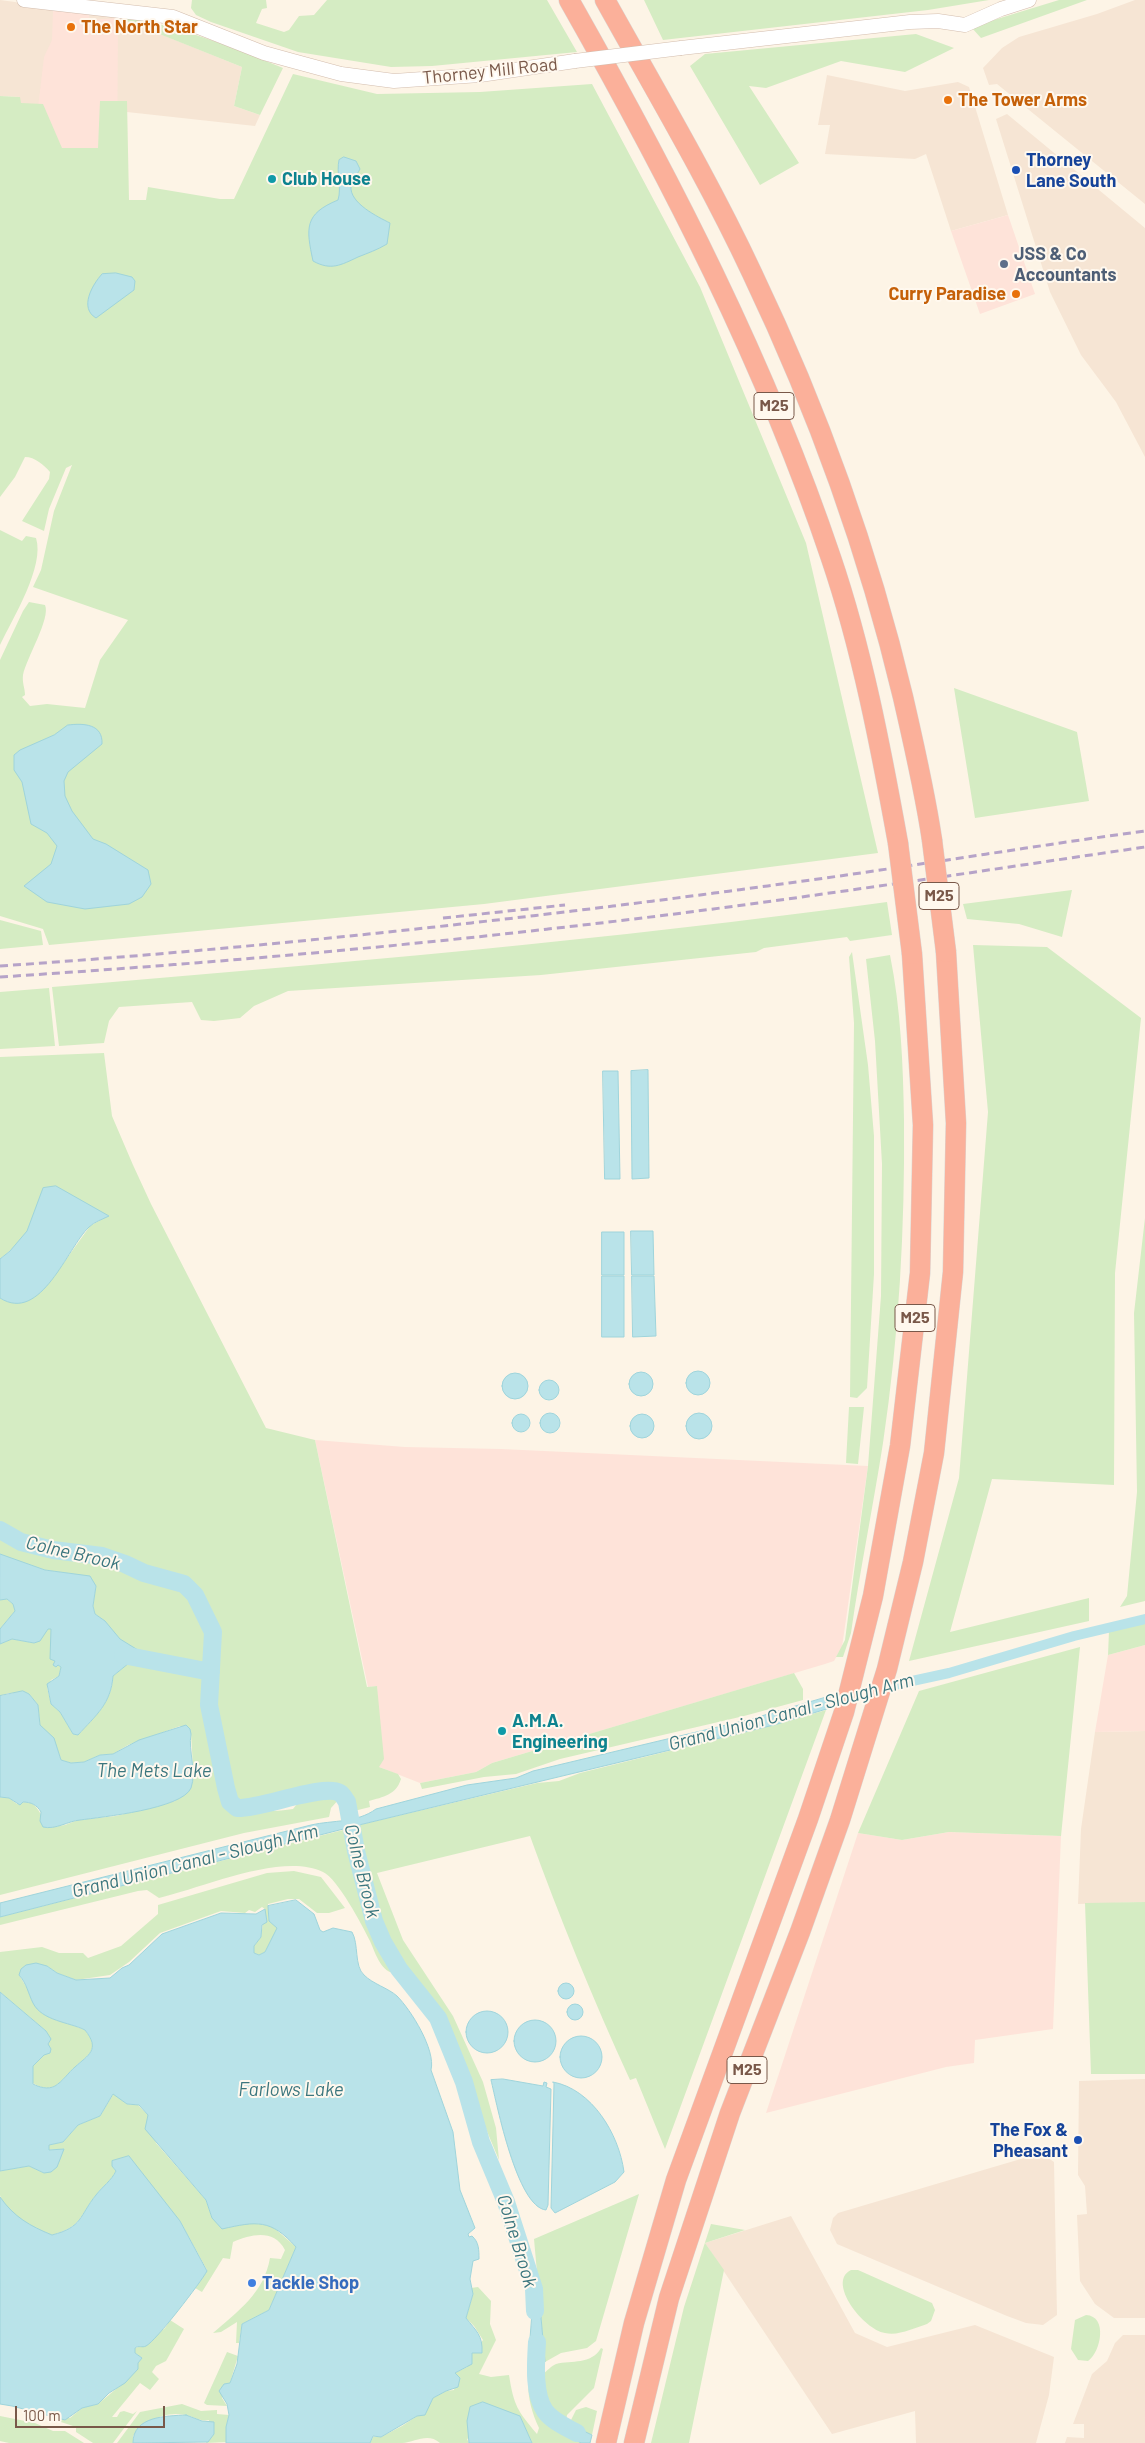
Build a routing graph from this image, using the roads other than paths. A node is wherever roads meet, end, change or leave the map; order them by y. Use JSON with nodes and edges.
{"nodes":[{"id":1,"x":24,"y":0,"type":"edge"},
{"id":2,"x":569,"y":0,"type":"edge"},
{"id":3,"x":605,"y":0,"type":"edge"},
{"id":4,"x":1029,"y":0,"type":"edge"},
{"id":5,"x":606,"y":2443,"type":"edge"},
{"id":6,"x":634,"y":2443,"type":"edge"}],
"edges":[{"from":1,"to":4,"type":"street","name":"Thorney Mill Road","bridge":true},
{"from":2,"to":5,"type":"highway","number":"M25","bridge":true},
{"from":3,"to":6,"type":"highway","number":"M25","bridge":true}]}
